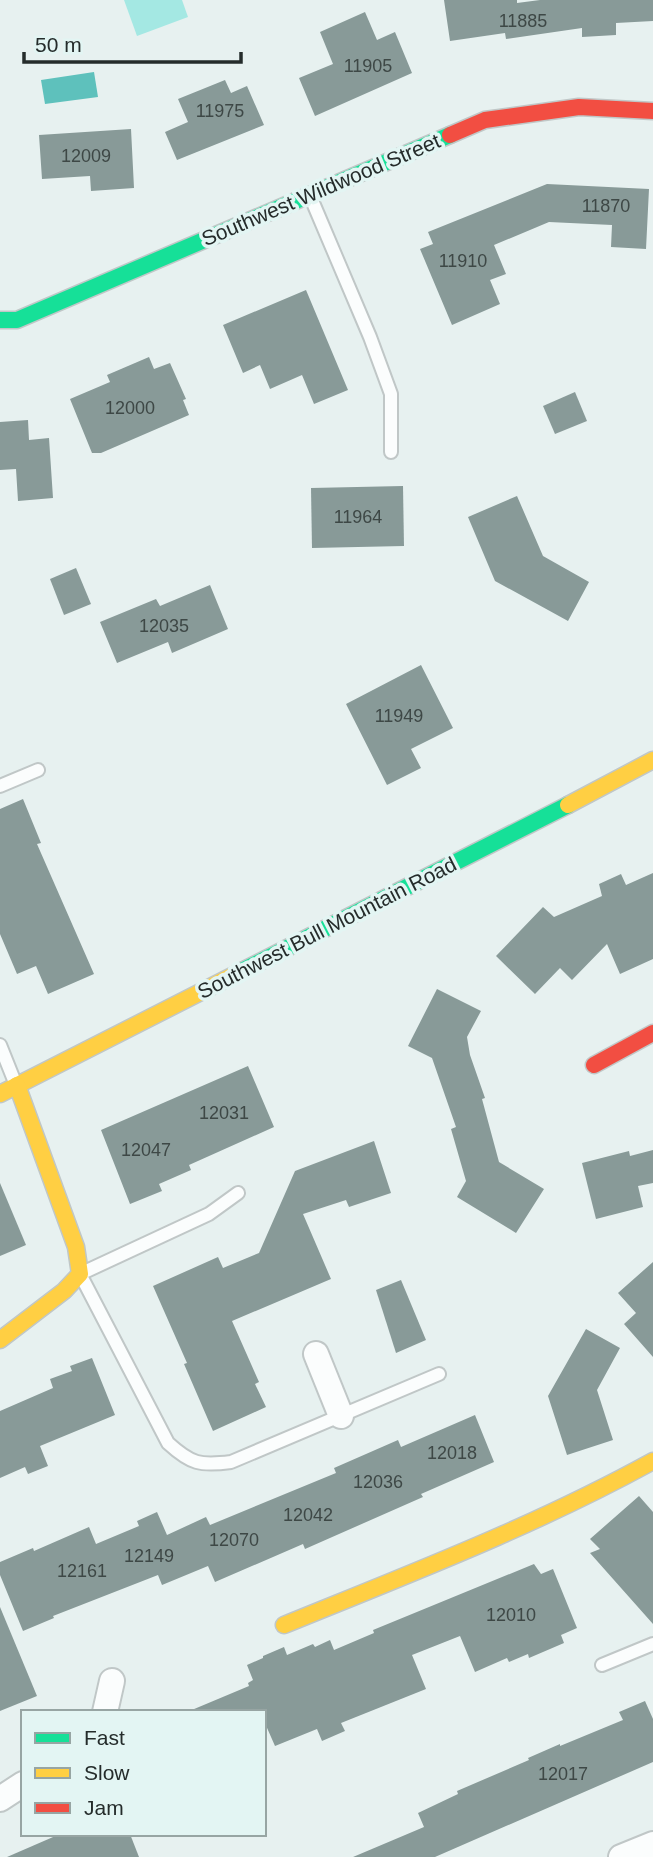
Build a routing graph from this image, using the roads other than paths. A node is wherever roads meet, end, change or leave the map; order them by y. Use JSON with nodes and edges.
{"nodes":[{"id":1,"x":653,"y":111,"type":"edge"},
{"id":2,"x":310,"y":195,"type":"junction"},
{"id":3,"x":0,"y":320,"type":"edge"},
{"id":4,"x":391,"y":452,"type":"dead end"},
{"id":5,"x":653,"y":760,"type":"edge"},
{"id":6,"x":38,"y":770,"type":"dead end"},
{"id":7,"x":0,"y":786,"type":"edge"},
{"id":8,"x":653,"y":1033,"type":"edge"},
{"id":9,"x":0,"y":1045,"type":"edge"},
{"id":10,"x":594,"y":1065,"type":"dead end"},
{"id":11,"x":16,"y":1086,"type":"junction"},
{"id":12,"x":0,"y":1094,"type":"edge"},
{"id":13,"x":238,"y":1193,"type":"dead end"},
{"id":14,"x":80,"y":1274,"type":"junction"},
{"id":15,"x":0,"y":1340,"type":"edge"},
{"id":16,"x":316,"y":1354,"type":"dead end"},
{"id":17,"x":439,"y":1374,"type":"dead end"},
{"id":18,"x":341,"y":1416,"type":"junction"},
{"id":19,"x":653,"y":1461,"type":"edge"},
{"id":20,"x":284,"y":1625,"type":"dead end"},
{"id":21,"x":653,"y":1644,"type":"edge"},
{"id":22,"x":602,"y":1665,"type":"dead end"},
{"id":23,"x":112,"y":1681,"type":"dead end"},
{"id":24,"x":105,"y":1710,"type":"edge"},
{"id":25,"x":21,"y":1785,"type":"edge"},
{"id":26,"x":0,"y":1799,"type":"edge"},
{"id":27,"x":653,"y":1844,"type":"edge"},
{"id":28,"x":621,"y":1857,"type":"edge"}],
"edges":[{"from":1,"to":2,"type":"street","name":"Southwest Wildwood Street"},
{"from":2,"to":3,"type":"street","name":"Southwest Wildwood Street"},
{"from":2,"to":4,"type":"lane"},
{"from":5,"to":11,"type":"street","name":"Southwest Bull Mountain Road"},
{"from":6,"to":7,"type":"lane"},
{"from":8,"to":10,"type":"street"},
{"from":9,"to":11,"type":"lane"},
{"from":11,"to":12,"type":"street","name":"Southwest Bull Mountain Road"},
{"from":11,"to":14,"type":"street"},
{"from":13,"to":14,"type":"lane"},
{"from":14,"to":15,"type":"street"},
{"from":14,"to":18,"type":"lane"},
{"from":16,"to":18,"type":"street"},
{"from":17,"to":18,"type":"lane"},
{"from":19,"to":20,"type":"street"},
{"from":21,"to":22,"type":"lane"},
{"from":23,"to":24,"type":"street"},
{"from":25,"to":26,"type":"street"},
{"from":27,"to":28,"type":"street"}]}
